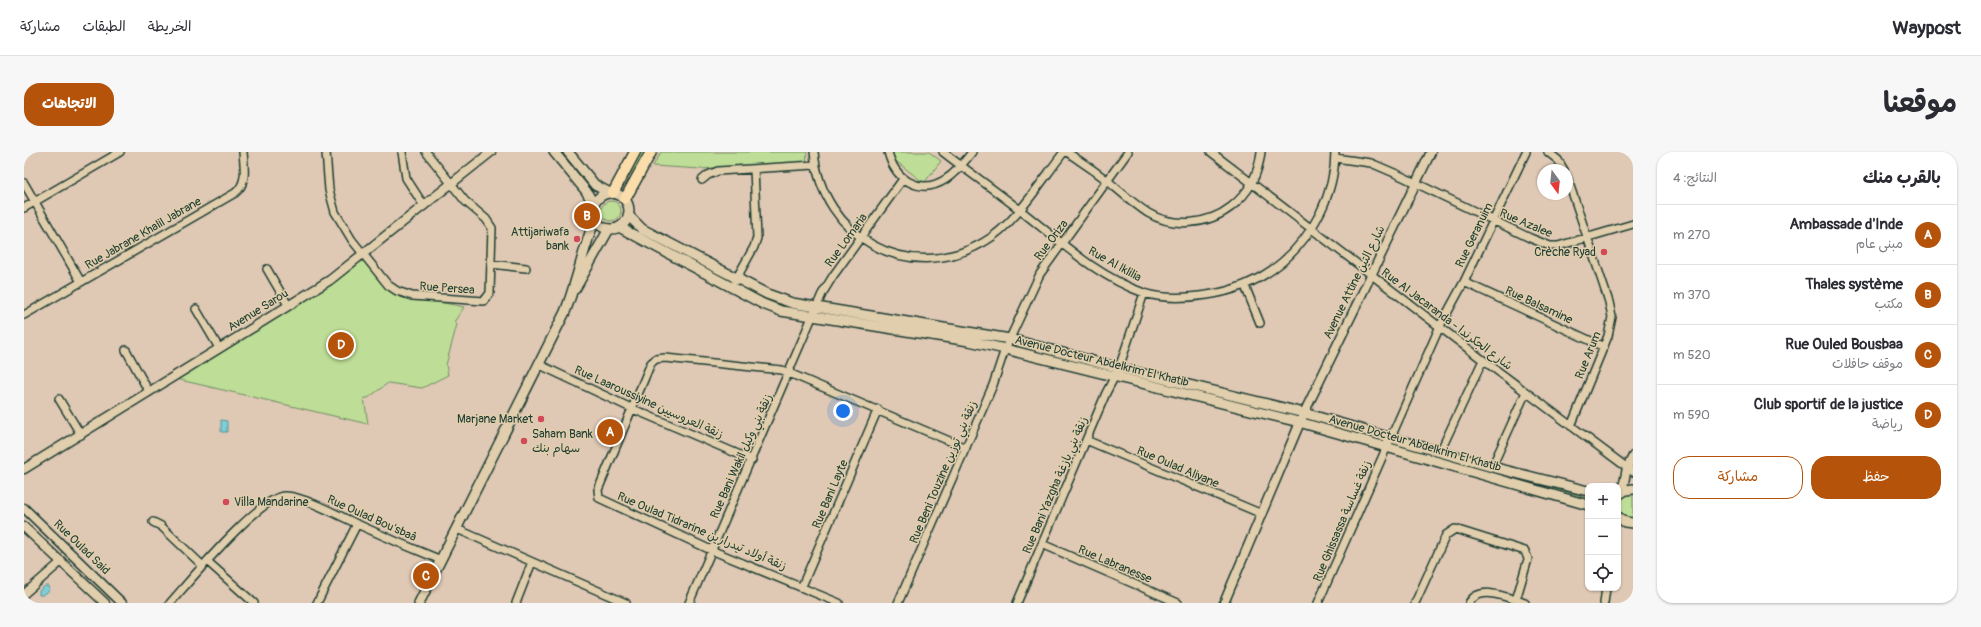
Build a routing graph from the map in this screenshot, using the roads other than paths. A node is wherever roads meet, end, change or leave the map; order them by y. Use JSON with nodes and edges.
{"nodes":[{"id":1,"x":120,"y":152,"type":"edge"},
{"id":2,"x":243,"y":152,"type":"edge"},
{"id":3,"x":326,"y":152,"type":"edge"},
{"id":4,"x":402,"y":152,"type":"edge"},
{"id":5,"x":426,"y":152,"type":"edge"},
{"id":6,"x":491,"y":152,"type":"edge"},
{"id":7,"x":554,"y":152,"type":"edge"},
{"id":8,"x":568,"y":152,"type":"edge"},
{"id":9,"x":635,"y":152,"type":"edge"},
{"id":10,"x":651,"y":152,"type":"edge"},
{"id":11,"x":814,"y":152,"type":"edge"},
{"id":12,"x":888,"y":152,"type":"edge"},
{"id":13,"x":943,"y":152,"type":"edge"},
{"id":14,"x":972,"y":152,"type":"edge"},
{"id":15,"x":1065,"y":152,"type":"edge"},
{"id":16,"x":1128,"y":152,"type":"edge"},
{"id":17,"x":1211,"y":152,"type":"edge"},
{"id":18,"x":1261,"y":152,"type":"edge"},
{"id":19,"x":1431,"y":152,"type":"edge"},
{"id":20,"x":1526,"y":152,"type":"edge"},
{"id":21,"x":1548,"y":152,"type":"edge"},
{"id":22,"x":1335,"y":155,"type":"edge"},
{"id":23,"x":1560,"y":164,"type":"edge"},
{"id":24,"x":815,"y":165,"type":"junction"},
{"id":25,"x":961,"y":166,"type":"junction"},
{"id":26,"x":754,"y":169,"type":"junction"},
{"id":27,"x":903,"y":179,"type":"junction"},
{"id":28,"x":702,"y":180,"type":"dead end"},
{"id":29,"x":1108,"y":182,"type":"junction"},
{"id":30,"x":1417,"y":182,"type":"junction"},
{"id":31,"x":24,"y":184,"type":"edge"},
{"id":32,"x":1253,"y":184,"type":"junction"},
{"id":33,"x":452,"y":185,"type":"junction"},
{"id":34,"x":612,"y":193,"type":"junction"},
{"id":35,"x":1573,"y":194,"type":"edge"},
{"id":36,"x":625,"y":199,"type":"junction"},
{"id":37,"x":34,"y":202,"type":"junction"},
{"id":38,"x":594,"y":205,"type":"junction"},
{"id":39,"x":424,"y":206,"type":"junction"},
{"id":40,"x":24,"y":208,"type":"edge"},
{"id":41,"x":1020,"y":209,"type":"junction"},
{"id":42,"x":628,"y":216,"type":"junction"},
{"id":43,"x":595,"y":219,"type":"junction"},
{"id":44,"x":1494,"y":221,"type":"junction"},
{"id":45,"x":1633,"y":224,"type":"edge"},
{"id":46,"x":618,"y":227,"type":"junction"},
{"id":47,"x":1312,"y":228,"type":"junction"},
{"id":48,"x":609,"y":229,"type":"junction"},
{"id":49,"x":1588,"y":238,"type":"junction"},
{"id":50,"x":861,"y":239,"type":"junction"},
{"id":51,"x":1062,"y":243,"type":"junction"},
{"id":52,"x":363,"y":255,"type":"junction"},
{"id":53,"x":491,"y":264,"type":"junction"},
{"id":54,"x":526,"y":268,"type":"dead end"},
{"id":55,"x":267,"y":269,"type":"dead end"},
{"id":56,"x":1370,"y":274,"type":"junction"},
{"id":57,"x":736,"y":278,"type":"junction"},
{"id":58,"x":81,"y":282,"type":"junction"},
{"id":59,"x":1464,"y":282,"type":"junction"},
{"id":60,"x":1245,"y":286,"type":"junction"},
{"id":61,"x":732,"y":288,"type":"junction"},
{"id":62,"x":573,"y":292,"type":"junction"},
{"id":63,"x":1144,"y":293,"type":"junction"},
{"id":64,"x":288,"y":305,"type":"junction"},
{"id":65,"x":816,"y":307,"type":"junction"},
{"id":66,"x":196,"y":309,"type":"dead end"},
{"id":67,"x":24,"y":315,"type":"edge"},
{"id":68,"x":812,"y":317,"type":"junction"},
{"id":69,"x":1260,"y":323,"type":"dead end"},
{"id":70,"x":1440,"y":326,"type":"junction"},
{"id":71,"x":1010,"y":339,"type":"junction"},
{"id":72,"x":1604,"y":347,"type":"junction"},
{"id":73,"x":219,"y":348,"type":"junction"},
{"id":74,"x":1005,"y":349,"type":"junction"},
{"id":75,"x":126,"y":350,"type":"dead end"},
{"id":76,"x":1483,"y":360,"type":"junction"},
{"id":77,"x":538,"y":364,"type":"junction"},
{"id":78,"x":789,"y":372,"type":"junction"},
{"id":79,"x":1117,"y":372,"type":"junction"},
{"id":80,"x":149,"y":392,"type":"junction"},
{"id":81,"x":1526,"y":392,"type":"junction"},
{"id":82,"x":59,"y":399,"type":"dead end"},
{"id":83,"x":633,"y":409,"type":"junction"},
{"id":84,"x":878,"y":410,"type":"junction"},
{"id":85,"x":1304,"y":413,"type":"junction"},
{"id":86,"x":1299,"y":422,"type":"junction"},
{"id":87,"x":1571,"y":426,"type":"junction"},
{"id":88,"x":81,"y":435,"type":"junction"},
{"id":89,"x":1390,"y":438,"type":"junction"},
{"id":90,"x":1086,"y":440,"type":"junction"},
{"id":91,"x":966,"y":448,"type":"junction"},
{"id":92,"x":1386,"y":448,"type":"junction"},
{"id":93,"x":1440,"y":452,"type":"junction"},
{"id":94,"x":1633,"y":456,"type":"edge"},
{"id":95,"x":752,"y":460,"type":"junction"},
{"id":96,"x":1492,"y":467,"type":"junction"},
{"id":97,"x":24,"y":469,"type":"edge"},
{"id":98,"x":1630,"y":470,"type":"edge"},
{"id":99,"x":1633,"y":489,"type":"edge"},
{"id":100,"x":1585,"y":490,"type":"edge"},
{"id":101,"x":1621,"y":492,"type":"edge"},
{"id":102,"x":1621,"y":494,"type":"edge"},
{"id":103,"x":1585,"y":504,"type":"edge"},
{"id":104,"x":24,"y":508,"type":"edge"},
{"id":105,"x":1262,"y":514,"type":"junction"},
{"id":106,"x":1621,"y":519,"type":"edge"},
{"id":107,"x":154,"y":522,"type":"dead end"},
{"id":108,"x":357,"y":524,"type":"junction"},
{"id":109,"x":1633,"y":524,"type":"edge"},
{"id":110,"x":24,"y":527,"type":"edge"},
{"id":111,"x":457,"y":529,"type":"junction"},
{"id":112,"x":1042,"y":544,"type":"junction"},
{"id":113,"x":711,"y":550,"type":"junction"},
{"id":114,"x":440,"y":560,"type":"junction"},
{"id":115,"x":62,"y":561,"type":"junction"},
{"id":116,"x":532,"y":562,"type":"junction"},
{"id":117,"x":205,"y":564,"type":"junction"},
{"id":118,"x":802,"y":586,"type":"junction"},
{"id":119,"x":1606,"y":591,"type":"edge"},
{"id":120,"x":24,"y":594,"type":"edge"},
{"id":121,"x":1516,"y":600,"type":"junction"},
{"id":122,"x":623,"y":602,"type":"edge"},
{"id":123,"x":105,"y":603,"type":"edge"},
{"id":124,"x":122,"y":603,"type":"edge"},
{"id":125,"x":170,"y":603,"type":"edge"},
{"id":126,"x":254,"y":603,"type":"edge"},
{"id":127,"x":317,"y":603,"type":"edge"},
{"id":128,"x":419,"y":603,"type":"edge"},
{"id":129,"x":516,"y":603,"type":"edge"},
{"id":130,"x":689,"y":603,"type":"edge"},
{"id":131,"x":839,"y":603,"type":"edge"},
{"id":132,"x":898,"y":603,"type":"edge"},
{"id":133,"x":1017,"y":603,"type":"edge"},
{"id":134,"x":1178,"y":603,"type":"edge"},
{"id":135,"x":1224,"y":603,"type":"edge"},
{"id":136,"x":1318,"y":603,"type":"edge"},
{"id":137,"x":1415,"y":603,"type":"edge"},
{"id":138,"x":1469,"y":603,"type":"edge"},
{"id":139,"x":1525,"y":603,"type":"edge"},
{"id":140,"x":1604,"y":603,"type":"edge"}],
"edges":[{"from":1,"to":37,"type":"street"},
{"from":2,"to":58,"type":"street","name":"Rue Jabrane Khalil Jabrane"},
{"from":3,"to":52,"type":"street"},
{"from":4,"to":39,"type":"street"},
{"from":5,"to":33,"type":"street","name":"Rue Persea"},
{"from":6,"to":33,"type":"street","name":"Avenue Sarou"},
{"from":7,"to":38,"type":"main road"},
{"from":8,"to":34,"type":"main road"},
{"from":9,"to":34,"type":"main road"},
{"from":10,"to":36,"type":"main road"},
{"from":11,"to":24,"type":"street"},
{"from":12,"to":27,"type":"street"},
{"from":13,"to":25,"type":"street","name":"Rue Al Iklilia"},
{"from":14,"to":25,"type":"street"},
{"from":15,"to":29,"type":"street"},
{"from":15,"to":41,"type":"street"},
{"from":16,"to":29,"type":"street","name":"Rue Oriza"},
{"from":17,"to":32,"type":"street","name":"Rue Al Jacaranda - شارع الجكرندا"},
{"from":18,"to":32,"type":"street"},
{"from":19,"to":30,"type":"street","name":"Avenue Attine شارع التين"},
{"from":20,"to":44,"type":"street","name":"Rue Geranuim"},
{"from":21,"to":23,"type":"street"},
{"from":22,"to":30,"type":"street","name":"Rue Azalee"},
{"from":22,"to":47,"type":"street","name":"Rue Al Iklilia"},
{"from":24,"to":26,"type":"street"},
{"from":24,"to":50,"type":"street"},
{"from":25,"to":27,"type":"street"},
{"from":25,"to":41,"type":"street","name":"Rue Al Iklilia"},
{"from":26,"to":28,"type":"street"},
{"from":26,"to":57,"type":"street"},
{"from":27,"to":50,"type":"street","name":"Rue Lomaria"},
{"from":29,"to":32,"type":"street"},
{"from":29,"to":51,"type":"street","name":"Rue Oriza"},
{"from":30,"to":44,"type":"street","name":"Rue Azalee"},
{"from":30,"to":56,"type":"street","name":"Avenue Attine شارع التين"},
{"from":31,"to":37,"type":"street"},
{"from":32,"to":47,"type":"street","name":"Rue Al Jacaranda - شارع الجكرندا"},
{"from":33,"to":39,"type":"street","name":"Avenue Sarou"},
{"from":33,"to":53,"type":"street","name":"Rue Persea"},
{"from":34,"to":36,"type":"main road"},
{"from":34,"to":38,"type":"main road"},
{"from":35,"to":49,"type":"street","name":"Rue Arum"},
{"from":36,"to":42,"type":"main road"},
{"from":37,"to":40,"type":"street"},
{"from":37,"to":58,"type":"street"},
{"from":38,"to":43,"type":"main road"},
{"from":39,"to":52,"type":"street","name":"Avenue Sarou"},
{"from":41,"to":50,"type":"street"},
{"from":41,"to":51,"type":"street","name":"Rue Al Iklilia"},
{"from":42,"to":46,"type":"main road"},
{"from":42,"to":57,"type":"main road","name":"Avenue Docteur Abdelkrim El Khatib"},
{"from":43,"to":48,"type":"main road"},
{"from":43,"to":62,"type":"main road"},
{"from":44,"to":49,"type":"street","name":"Rue Azalee"},
{"from":44,"to":59,"type":"street","name":"Rue Geranuim"},
{"from":45,"to":49,"type":"street","name":"Rue Azalee"},
{"from":46,"to":48,"type":"main road"},
{"from":46,"to":61,"type":"main road","name":"Avenue Docteur Abdelkrim El Khatib"},
{"from":47,"to":56,"type":"street","name":"Rue Al Jacaranda - شارع الجكرندا"},
{"from":47,"to":60,"type":"street","name":"Rue Al Iklilia"},
{"from":48,"to":62,"type":"main road"},
{"from":49,"to":72,"type":"street","name":"Rue Arum"},
{"from":50,"to":65,"type":"street","name":"Rue Lomaria"},
{"from":51,"to":63,"type":"street","name":"Rue Al Iklilia"},
{"from":51,"to":71,"type":"street","name":"Rue Oriza"},
{"from":52,"to":53,"type":"street","name":"Rue Persea"},
{"from":52,"to":64,"type":"street","name":"Avenue Sarou"},
{"from":53,"to":54,"type":"street"},
{"from":55,"to":64,"type":"street"},
{"from":56,"to":70,"type":"street","name":"Rue Al Jacaranda - شارع الجكرندا"},
{"from":56,"to":85,"type":"street","name":"Avenue Attine شارع التين"},
{"from":57,"to":61,"type":"street"},
{"from":57,"to":65,"type":"main road","name":"Avenue Docteur Abdelkrim El Khatib"},
{"from":58,"to":67,"type":"street","name":"Rue Jabrane Khalil Jabrane"},
{"from":59,"to":70,"type":"street","name":"Rue Geranuim"},
{"from":59,"to":72,"type":"street","name":"Rue Balsamine"},
{"from":60,"to":63,"type":"street","name":"Rue Al Iklilia"},
{"from":60,"to":69,"type":"street"},
{"from":61,"to":68,"type":"main road","name":"Avenue Docteur Abdelkrim El Khatib"},
{"from":62,"to":77,"type":"main road"},
{"from":63,"to":79,"type":"street","name":"Rue Bani Yazgha زنقة بني يازغة"},
{"from":64,"to":73,"type":"street","name":"Avenue Sarou"},
{"from":65,"to":68,"type":"street","name":"Rue Lomaria"},
{"from":65,"to":71,"type":"main road","name":"Avenue Docteur Abdelkrim El Khatib"},
{"from":66,"to":73,"type":"street"},
{"from":68,"to":74,"type":"main road","name":"Avenue Docteur Abdelkrim El Khatib"},
{"from":68,"to":78,"type":"street","name":"Rue Bani Wakil زنقة بني وكيل"},
{"from":70,"to":76,"type":"street","name":"Rue Al Jacaranda - شارع الجكرندا"},
{"from":70,"to":89,"type":"street","name":"Rue Geranuim"},
{"from":71,"to":74,"type":"street","name":"Rue Oriza"},
{"from":71,"to":79,"type":"main road","name":"Avenue Docteur Abdelkrim El Khatib"},
{"from":72,"to":87,"type":"street","name":"Rue Arum"},
{"from":73,"to":80,"type":"street","name":"Avenue Sarou"},
{"from":74,"to":79,"type":"main road","name":"Avenue Docteur Abdelkrim El Khatib"},
{"from":74,"to":91,"type":"street","name":"Rue Beni Touzine زنقة بني توزين"},
{"from":75,"to":80,"type":"street"},
{"from":76,"to":81,"type":"street","name":"Rue Al Jacaranda - شارع الجكرندا"},
{"from":76,"to":93,"type":"street"},
{"from":77,"to":83,"type":"street","name":"Rue Laaroussiyine زنقة العروسيين"},
{"from":77,"to":111,"type":"main road"},
{"from":78,"to":83,"type":"street","name":"Rue Oulad Tidrarine زنقة أولاد تيدرارين"},
{"from":78,"to":84,"type":"street","name":"Rue Oulad Tidrarine زنقة أولاد تيدرارين"},
{"from":78,"to":95,"type":"street","name":"Rue Bani Wakil زنقة بني وكيل"},
{"from":79,"to":85,"type":"main road","name":"Avenue Docteur Abdelkrim El Khatib"},
{"from":79,"to":86,"type":"main road","name":"Avenue Docteur Abdelkrim El Khatib"},
{"from":79,"to":90,"type":"street","name":"Rue Bani Yazgha زنقة بني يازغة"},
{"from":80,"to":88,"type":"street","name":"Avenue Sarou"},
{"from":81,"to":87,"type":"street","name":"Rue Al Jacaranda - شارع الجكرندا"},
{"from":81,"to":96,"type":"street"},
{"from":82,"to":88,"type":"street"},
{"from":83,"to":95,"type":"street","name":"Rue Laaroussiyine زنقة العروسيين"},
{"from":83,"to":113,"type":"street","name":"Rue Oulad Tidrarine زنقة أولاد تيدرارين"},
{"from":84,"to":91,"type":"street","name":"Rue Oulad Tidrarine زنقة أولاد تيدرارين"},
{"from":84,"to":118,"type":"street","name":"Rue Bani Layte"},
{"from":85,"to":86,"type":"street","name":"Avenue Attine شارع التين"},
{"from":85,"to":89,"type":"main road","name":"Avenue Docteur Abdelkrim El Khatib"},
{"from":86,"to":92,"type":"main road","name":"Avenue Docteur Abdelkrim El Khatib"},
{"from":86,"to":105,"type":"street","name":"Avenue Attine شارع التين"},
{"from":87,"to":98,"type":"street","name":"Rue Al Jacaranda - شارع الجكرندا"},
{"from":88,"to":97,"type":"street","name":"Avenue Sarou"},
{"from":89,"to":92,"type":"street","name":"Rue Ghissassa زنقة غساسة"},
{"from":89,"to":93,"type":"main road","name":"Avenue Docteur Abdelkrim El Khatib"},
{"from":90,"to":105,"type":"street","name":"Rue Oulad Aliyane"},
{"from":90,"to":112,"type":"street","name":"Rue Bani Yazgha زنقة بني يازغة"},
{"from":91,"to":132,"type":"street","name":"Rue Beni Touzine زنقة بني توزين"},
{"from":92,"to":103,"type":"main road","name":"Avenue Docteur Abdelkrim El Khatib"},
{"from":92,"to":136,"type":"street","name":"Rue Ghissassa زنقة غساسة"},
{"from":93,"to":96,"type":"main road","name":"Avenue Docteur Abdelkrim El Khatib"},
{"from":94,"to":98,"type":"street"},
{"from":95,"to":113,"type":"street","name":"Rue Bani Wakil زنقة بني وكيل"},
{"from":96,"to":100,"type":"main road","name":"Avenue Docteur Abdelkrim El Khatib"},
{"from":98,"to":101,"type":"street"},
{"from":99,"to":102,"type":"main road"},
{"from":104,"to":124,"type":"street","name":"Rue Oulad Said"},
{"from":105,"to":135,"type":"street","name":"Avenue Attine شارع التين"},
{"from":106,"to":109,"type":"main road"},
{"from":107,"to":117,"type":"street"},
{"from":108,"to":114,"type":"street","name":"Rue Oulad Bou'sbaâ"},
{"from":108,"to":117,"type":"street","name":"Rue Oulad Bou'sbaâ"},
{"from":108,"to":127,"type":"street"},
{"from":110,"to":115,"type":"street","name":"Rue Oulad Said"},
{"from":111,"to":114,"type":"main road"},
{"from":111,"to":116,"type":"street"},
{"from":112,"to":133,"type":"street","name":"Rue Bani Yazgha زنقة بني يازغة"},
{"from":112,"to":134,"type":"street","name":"Rue Labranesse"},
{"from":113,"to":118,"type":"street","name":"Rue Oulad Tidrarine زنقة أولاد تيدرارين"},
{"from":113,"to":130,"type":"street","name":"Rue Bani Wakil زنقة بني وكيل"},
{"from":114,"to":128,"type":"main road"},
{"from":115,"to":120,"type":"street"},
{"from":115,"to":123,"type":"street","name":"Rue Oulad Said"},
{"from":116,"to":122,"type":"street"},
{"from":116,"to":129,"type":"street"},
{"from":117,"to":125,"type":"street","name":"Rue Oulad Bou'sbaâ"},
{"from":117,"to":126,"type":"street"},
{"from":118,"to":131,"type":"street","name":"Rue Oulad Tidrarine زنقة أولاد تيدرارين"},
{"from":119,"to":140,"type":"street"},
{"from":121,"to":137,"type":"street"},
{"from":121,"to":138,"type":"street"},
{"from":121,"to":139,"type":"street"}]}
